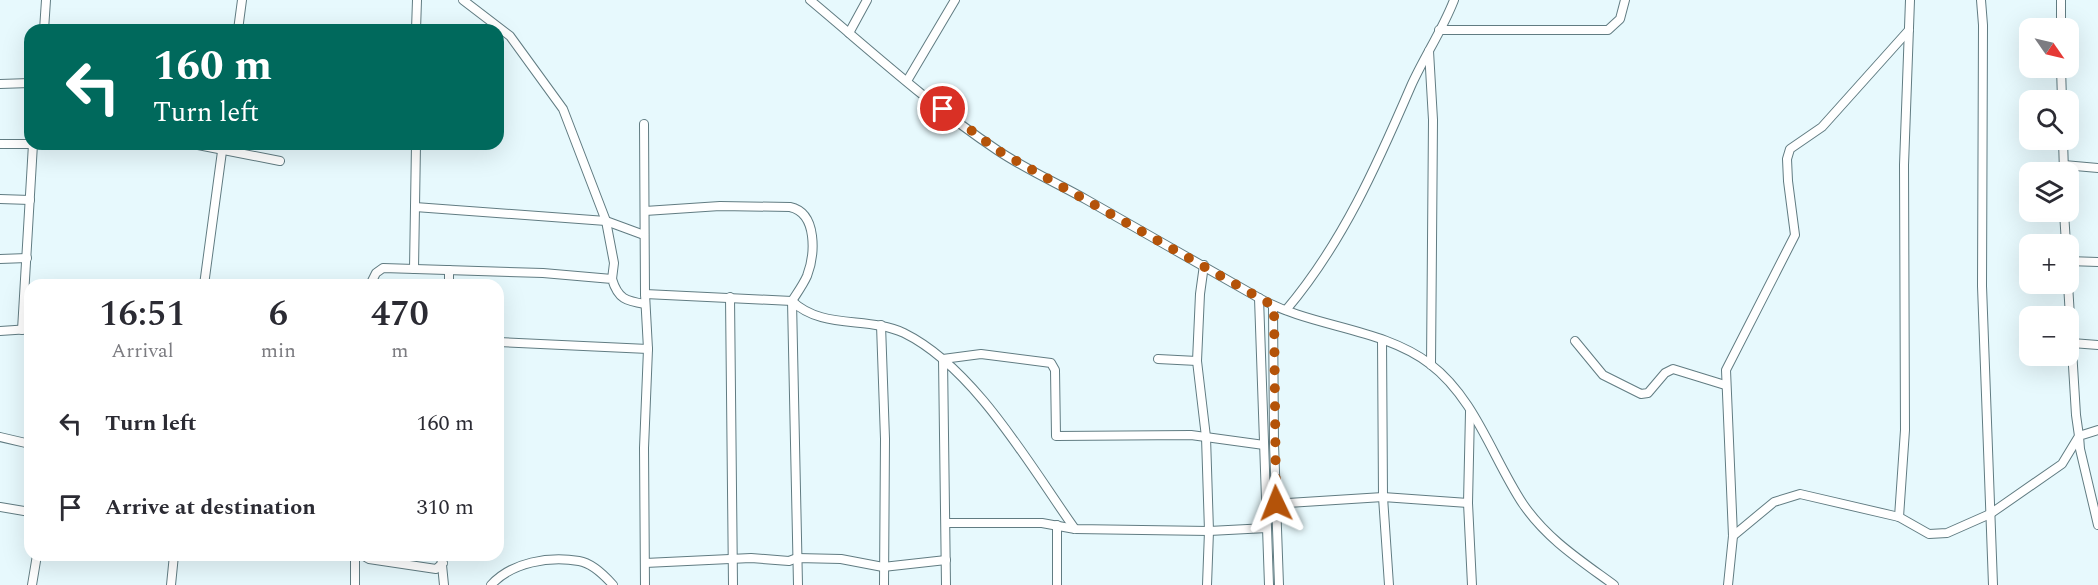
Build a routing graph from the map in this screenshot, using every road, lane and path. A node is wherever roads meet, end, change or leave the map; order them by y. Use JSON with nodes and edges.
{"nodes":[{"id":1,"x":46,"y":0,"type":"edge"},
{"id":2,"x":242,"y":0,"type":"edge"},
{"id":3,"x":417,"y":0,"type":"edge"},
{"id":4,"x":463,"y":0,"type":"edge"},
{"id":5,"x":810,"y":0,"type":"edge"},
{"id":6,"x":867,"y":0,"type":"edge"},
{"id":7,"x":955,"y":0,"type":"edge"},
{"id":8,"x":1454,"y":0,"type":"edge"},
{"id":9,"x":1625,"y":0,"type":"edge"},
{"id":10,"x":1910,"y":0,"type":"edge"},
{"id":11,"x":1981,"y":0,"type":"edge"},
{"id":12,"x":2061,"y":0,"type":"edge"},
{"id":13,"x":2061,"y":18,"type":"edge"},
{"id":14,"x":44,"y":24,"type":"edge"},
{"id":15,"x":239,"y":24,"type":"edge"},
{"id":16,"x":416,"y":24,"type":"edge"},
{"id":17,"x":494,"y":24,"type":"edge"},
{"id":18,"x":1438,"y":30,"type":"junction"},
{"id":19,"x":1909,"y":30,"type":"junction"},
{"id":20,"x":504,"y":31,"type":"edge"},
{"id":21,"x":849,"y":33,"type":"junction"},
{"id":22,"x":1429,"y":49,"type":"junction"},
{"id":23,"x":907,"y":81,"type":"junction"},
{"id":24,"x":24,"y":83,"type":"edge"},
{"id":25,"x":0,"y":84,"type":"edge"},
{"id":26,"x":644,"y":124,"type":"dead end"},
{"id":27,"x":0,"y":144,"type":"edge"},
{"id":28,"x":24,"y":144,"type":"edge"},
{"id":29,"x":32,"y":150,"type":"edge"},
{"id":30,"x":222,"y":150,"type":"edge"},
{"id":31,"x":235,"y":150,"type":"edge"},
{"id":32,"x":416,"y":150,"type":"edge"},
{"id":33,"x":280,"y":160,"type":"dead end"},
{"id":34,"x":2098,"y":168,"type":"edge"},
{"id":35,"x":2079,"y":169,"type":"edge"},
{"id":36,"x":0,"y":200,"type":"edge"},
{"id":37,"x":30,"y":200,"type":"junction"},
{"id":38,"x":415,"y":207,"type":"junction"},
{"id":39,"x":645,"y":212,"type":"junction"},
{"id":40,"x":606,"y":221,"type":"junction"},
{"id":41,"x":644,"y":235,"type":"junction"},
{"id":42,"x":27,"y":258,"type":"junction"},
{"id":43,"x":0,"y":259,"type":"edge"},
{"id":44,"x":2079,"y":261,"type":"edge"},
{"id":45,"x":2098,"y":262,"type":"edge"},
{"id":46,"x":1204,"y":265,"type":"junction"},
{"id":47,"x":414,"y":268,"type":"junction"},
{"id":48,"x":449,"y":270,"type":"junction"},
{"id":49,"x":27,"y":279,"type":"edge"},
{"id":50,"x":205,"y":279,"type":"edge"},
{"id":51,"x":373,"y":279,"type":"edge"},
{"id":52,"x":449,"y":279,"type":"edge"},
{"id":53,"x":612,"y":279,"type":"junction"},
{"id":54,"x":645,"y":294,"type":"junction"},
{"id":55,"x":730,"y":297,"type":"junction"},
{"id":56,"x":1259,"y":298,"type":"junction"},
{"id":57,"x":792,"y":301,"type":"junction"},
{"id":58,"x":645,"y":304,"type":"junction"},
{"id":59,"x":1274,"y":306,"type":"junction"},
{"id":60,"x":1286,"y":310,"type":"junction"},
{"id":61,"x":881,"y":325,"type":"junction"},
{"id":62,"x":24,"y":329,"type":"edge"},
{"id":63,"x":0,"y":331,"type":"edge"},
{"id":64,"x":1382,"y":340,"type":"junction"},
{"id":65,"x":1575,"y":341,"type":"dead end"},
{"id":66,"x":504,"y":342,"type":"edge"},
{"id":67,"x":2079,"y":344,"type":"edge"},
{"id":68,"x":2098,"y":345,"type":"edge"},
{"id":69,"x":648,"y":349,"type":"junction"},
{"id":70,"x":1158,"y":358,"type":"dead end"},
{"id":71,"x":944,"y":359,"type":"junction"},
{"id":72,"x":1197,"y":361,"type":"junction"},
{"id":73,"x":1431,"y":364,"type":"junction"},
{"id":74,"x":2074,"y":366,"type":"edge"},
{"id":75,"x":1725,"y":385,"type":"junction"},
{"id":76,"x":1470,"y":411,"type":"junction"},
{"id":77,"x":2098,"y":430,"type":"edge"},
{"id":78,"x":1206,"y":436,"type":"junction"},
{"id":79,"x":2079,"y":436,"type":"junction"},
{"id":80,"x":0,"y":437,"type":"edge"},
{"id":81,"x":24,"y":443,"type":"edge"},
{"id":82,"x":1264,"y":445,"type":"junction"},
{"id":83,"x":1383,"y":498,"type":"junction"},
{"id":84,"x":1276,"y":503,"type":"junction"},
{"id":85,"x":1468,"y":504,"type":"junction"},
{"id":86,"x":1266,"y":505,"type":"junction"},
{"id":87,"x":0,"y":507,"type":"edge"},
{"id":88,"x":24,"y":511,"type":"edge"},
{"id":89,"x":1990,"y":514,"type":"junction"},
{"id":90,"x":1899,"y":517,"type":"junction"},
{"id":91,"x":946,"y":523,"type":"junction"},
{"id":92,"x":1057,"y":525,"type":"junction"},
{"id":93,"x":2098,"y":525,"type":"edge"},
{"id":94,"x":1267,"y":528,"type":"junction"},
{"id":95,"x":1075,"y":529,"type":"junction"},
{"id":96,"x":1209,"y":531,"type":"junction"},
{"id":97,"x":1733,"y":536,"type":"junction"},
{"id":98,"x":797,"y":558,"type":"junction"},
{"id":99,"x":733,"y":559,"type":"junction"},
{"id":100,"x":946,"y":560,"type":"junction"},
{"id":101,"x":36,"y":561,"type":"edge"},
{"id":102,"x":173,"y":561,"type":"edge"},
{"id":103,"x":356,"y":561,"type":"edge"},
{"id":104,"x":362,"y":561,"type":"edge"},
{"id":105,"x":425,"y":561,"type":"edge"},
{"id":106,"x":440,"y":562,"type":"edge"},
{"id":107,"x":645,"y":563,"type":"junction"},
{"id":108,"x":883,"y":567,"type":"junction"},
{"id":109,"x":355,"y":573,"type":"junction"},
{"id":110,"x":32,"y":585,"type":"edge"},
{"id":111,"x":171,"y":585,"type":"edge"},
{"id":112,"x":355,"y":585,"type":"edge"},
{"id":113,"x":444,"y":585,"type":"edge"},
{"id":114,"x":491,"y":585,"type":"edge"},
{"id":115,"x":613,"y":585,"type":"edge"},
{"id":116,"x":645,"y":585,"type":"edge"},
{"id":117,"x":733,"y":585,"type":"edge"},
{"id":118,"x":798,"y":585,"type":"edge"},
{"id":119,"x":884,"y":585,"type":"edge"},
{"id":120,"x":946,"y":585,"type":"edge"},
{"id":121,"x":1057,"y":585,"type":"edge"},
{"id":122,"x":1207,"y":585,"type":"edge"},
{"id":123,"x":1269,"y":585,"type":"edge"},
{"id":124,"x":1279,"y":585,"type":"edge"},
{"id":125,"x":1389,"y":585,"type":"edge"},
{"id":126,"x":1472,"y":585,"type":"edge"},
{"id":127,"x":1614,"y":585,"type":"edge"},
{"id":128,"x":1728,"y":585,"type":"edge"},
{"id":129,"x":1993,"y":585,"type":"edge"}],
"edges":[{"from":1,"to":14,"type":"street"},
{"from":2,"to":15,"type":"street"},
{"from":3,"to":16,"type":"street"},
{"from":4,"to":17,"type":"street"},
{"from":5,"to":21,"type":"street"},
{"from":6,"to":21,"type":"street"},
{"from":7,"to":23,"type":"street"},
{"from":8,"to":18,"type":"street"},
{"from":9,"to":18,"type":"street"},
{"from":10,"to":19,"type":"street"},
{"from":11,"to":89,"type":"street"},
{"from":12,"to":13,"type":"street"},
{"from":18,"to":22,"type":"street"},
{"from":19,"to":75,"type":"street"},
{"from":19,"to":90,"type":"street"},
{"from":20,"to":40,"type":"street"},
{"from":21,"to":23,"type":"street"},
{"from":22,"to":60,"type":"street"},
{"from":22,"to":73,"type":"street"},
{"from":23,"to":46,"type":"street"},
{"from":24,"to":25,"type":"street"},
{"from":26,"to":39,"type":"street"},
{"from":27,"to":28,"type":"street"},
{"from":29,"to":37,"type":"street"},
{"from":30,"to":50,"type":"street"},
{"from":31,"to":33,"type":"street"},
{"from":32,"to":38,"type":"street"},
{"from":34,"to":35,"type":"street"},
{"from":36,"to":37,"type":"street"},
{"from":37,"to":42,"type":"street"},
{"from":38,"to":40,"type":"street"},
{"from":38,"to":47,"type":"street"},
{"from":39,"to":41,"type":"street"},
{"from":39,"to":57,"type":"street"},
{"from":40,"to":41,"type":"street"},
{"from":40,"to":53,"type":"street"},
{"from":41,"to":54,"type":"street"},
{"from":42,"to":43,"type":"street"},
{"from":42,"to":49,"type":"street"},
{"from":44,"to":45,"type":"street"},
{"from":46,"to":56,"type":"street"},
{"from":46,"to":72,"type":"street"},
{"from":47,"to":48,"type":"street"},
{"from":47,"to":51,"type":"street"},
{"from":48,"to":52,"type":"street"},
{"from":48,"to":53,"type":"street"},
{"from":53,"to":58,"type":"street"},
{"from":54,"to":55,"type":"street"},
{"from":54,"to":58,"type":"street"},
{"from":55,"to":57,"type":"street"},
{"from":55,"to":99,"type":"street"},
{"from":56,"to":59,"type":"street"},
{"from":56,"to":82,"type":"street"},
{"from":57,"to":61,"type":"street"},
{"from":57,"to":98,"type":"street"},
{"from":58,"to":69,"type":"street"},
{"from":59,"to":60,"type":"street"},
{"from":59,"to":84,"type":"street"},
{"from":60,"to":64,"type":"street"},
{"from":61,"to":71,"type":"street"},
{"from":61,"to":108,"type":"street"},
{"from":62,"to":63,"type":"street"},
{"from":64,"to":73,"type":"street"},
{"from":64,"to":83,"type":"street"},
{"from":65,"to":75,"type":"street"},
{"from":66,"to":69,"type":"street"},
{"from":67,"to":68,"type":"street"},
{"from":69,"to":107,"type":"street"},
{"from":70,"to":72,"type":"street"},
{"from":71,"to":78,"type":"street"},
{"from":71,"to":91,"type":"street"},
{"from":71,"to":95,"type":"street"},
{"from":72,"to":78,"type":"street"},
{"from":73,"to":76,"type":"street"},
{"from":74,"to":79,"type":"street"},
{"from":75,"to":97,"type":"street"},
{"from":76,"to":85,"type":"street"},
{"from":76,"to":127,"type":"street"},
{"from":77,"to":79,"type":"street"},
{"from":78,"to":82,"type":"street"},
{"from":78,"to":96,"type":"street"},
{"from":79,"to":89,"type":"street"},
{"from":79,"to":93,"type":"street"},
{"from":80,"to":81,"type":"street"},
{"from":82,"to":86,"type":"street"},
{"from":83,"to":84,"type":"street"},
{"from":83,"to":85,"type":"street"},
{"from":83,"to":125,"type":"street"},
{"from":84,"to":86,"type":"street"},
{"from":84,"to":124,"type":"street"},
{"from":85,"to":126,"type":"street"},
{"from":86,"to":94,"type":"street"},
{"from":87,"to":88,"type":"street"},
{"from":89,"to":90,"type":"street"},
{"from":89,"to":129,"type":"street"},
{"from":90,"to":97,"type":"street"},
{"from":91,"to":92,"type":"street"},
{"from":91,"to":100,"type":"street"},
{"from":92,"to":95,"type":"street"},
{"from":92,"to":121,"type":"street"},
{"from":94,"to":96,"type":"street"},
{"from":94,"to":123,"type":"street"},
{"from":95,"to":96,"type":"street"},
{"from":96,"to":122,"type":"street"},
{"from":97,"to":128,"type":"street"},
{"from":98,"to":99,"type":"street"},
{"from":98,"to":108,"type":"street"},
{"from":98,"to":118,"type":"street"},
{"from":99,"to":107,"type":"street"},
{"from":99,"to":117,"type":"street"},
{"from":100,"to":108,"type":"street"},
{"from":100,"to":120,"type":"street"},
{"from":101,"to":110,"type":"street"},
{"from":102,"to":111,"type":"street"},
{"from":103,"to":109,"type":"street"},
{"from":104,"to":109,"type":"street"},
{"from":105,"to":106,"type":"street"},
{"from":106,"to":113,"type":"street"},
{"from":107,"to":116,"type":"street"},
{"from":108,"to":119,"type":"street"},
{"from":109,"to":112,"type":"street"},
{"from":114,"to":115,"type":"street"}]}
